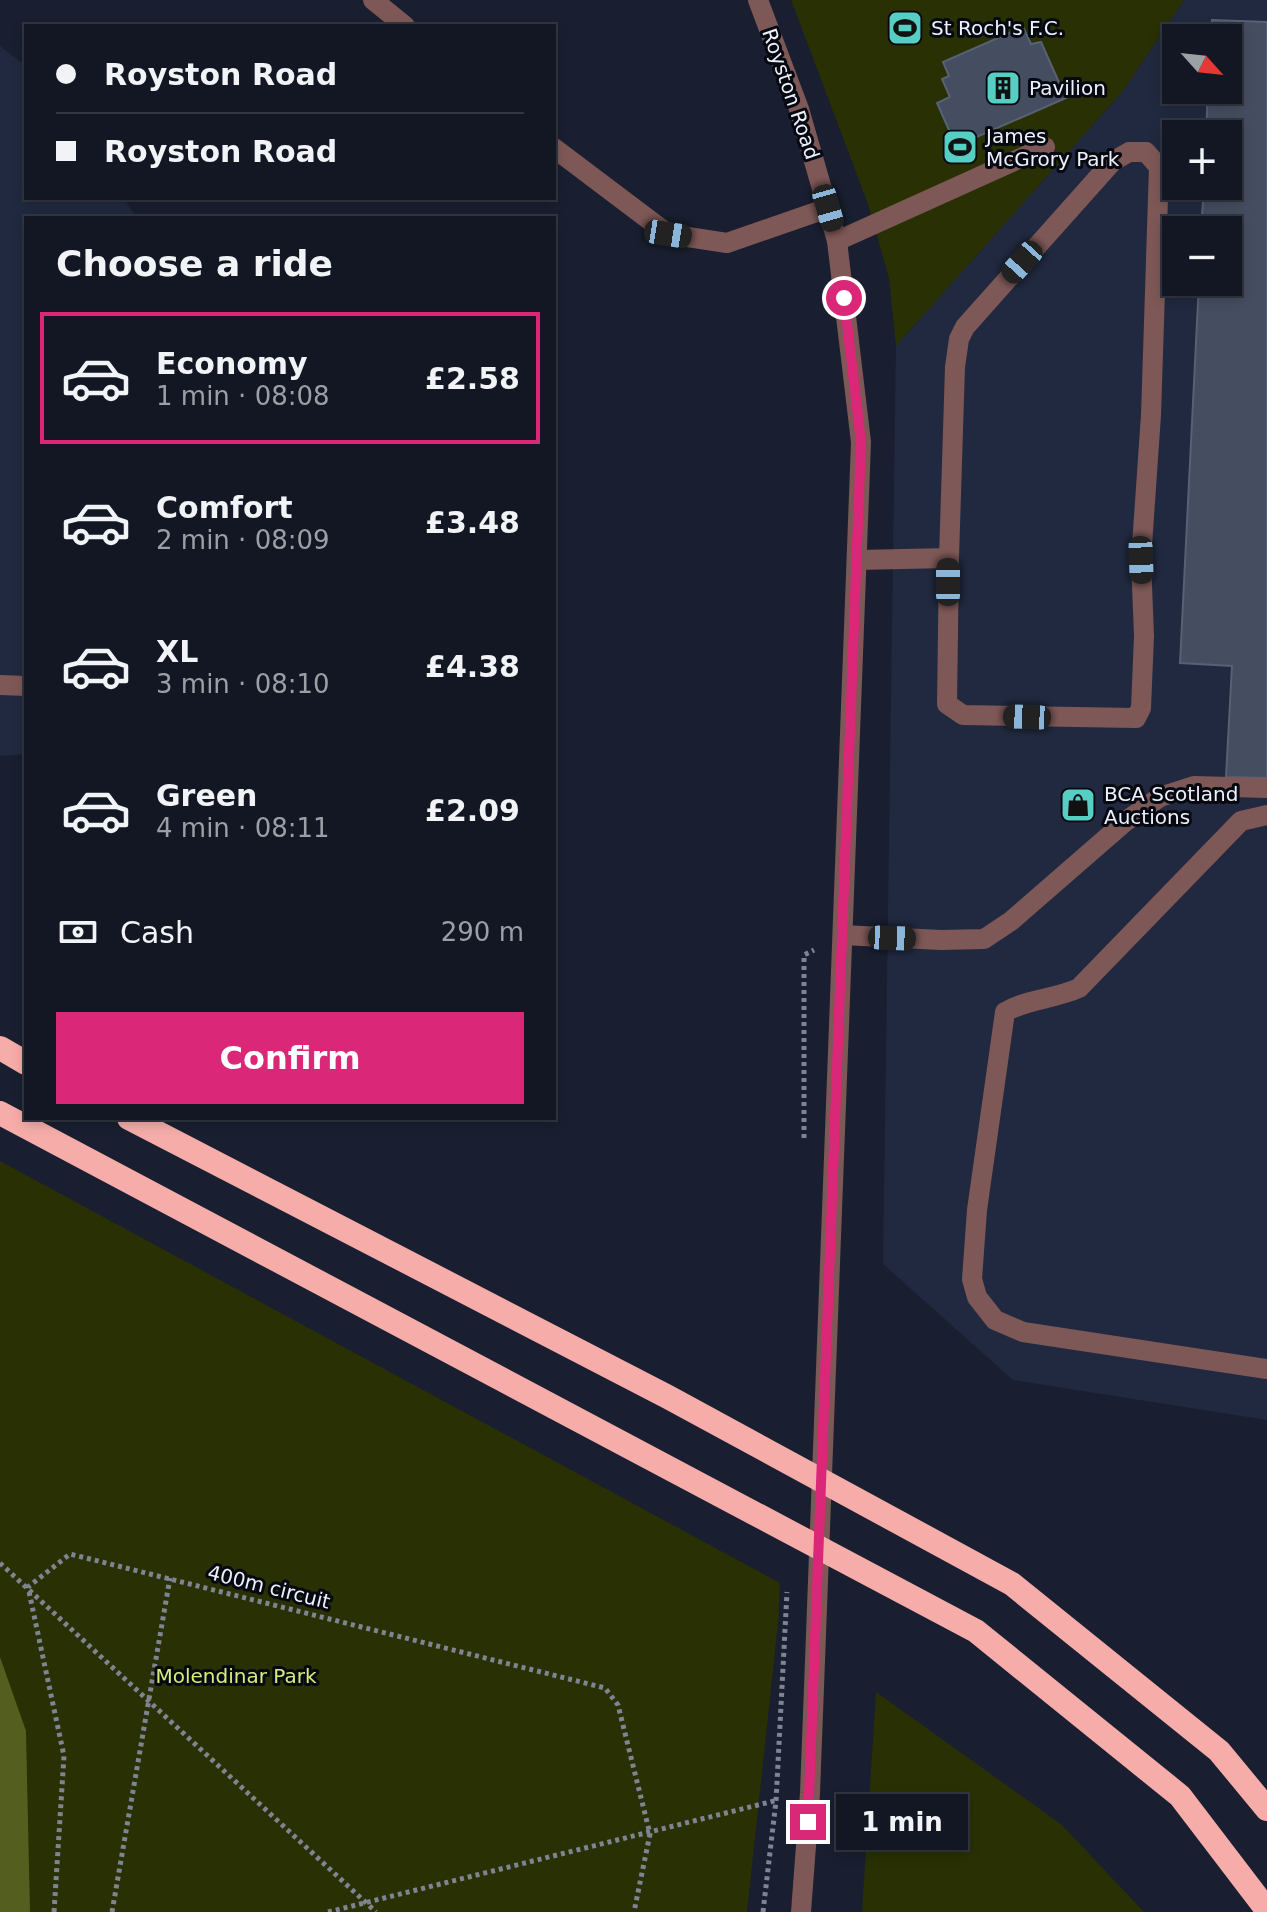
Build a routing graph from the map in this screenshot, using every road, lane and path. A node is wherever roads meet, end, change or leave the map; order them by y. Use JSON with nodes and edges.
{"nodes":[{"id":1,"x":373,"y":0,"type":"edge"},
{"id":2,"x":758,"y":0,"type":"edge"},
{"id":3,"x":403,"y":24,"type":"edge"},
{"id":4,"x":1045,"y":147,"type":"dead end"},
{"id":5,"x":556,"y":150,"type":"edge"},
{"id":6,"x":828,"y":208,"type":"junction"},
{"id":7,"x":837,"y":241,"type":"junction"},
{"id":8,"x":949,"y":558,"type":"junction"},
{"id":9,"x":857,"y":560,"type":"junction"},
{"id":10,"x":0,"y":685,"type":"edge"},
{"id":11,"x":24,"y":686,"type":"edge"},
{"id":12,"x":1267,"y":788,"type":"edge"},
{"id":13,"x":1267,"y":815,"type":"edge"},
{"id":14,"x":843,"y":935,"type":"junction"},
{"id":15,"x":0,"y":1048,"type":"edge"},
{"id":16,"x":24,"y":1062,"type":"edge"},
{"id":17,"x":0,"y":1113,"type":"edge"},
{"id":18,"x":133,"y":1120,"type":"edge"},
{"id":19,"x":1267,"y":1369,"type":"edge"},
{"id":20,"x":0,"y":1563,"type":"edge"},
{"id":21,"x":170,"y":1578,"type":"junction"},
{"id":22,"x":28,"y":1587,"type":"junction"},
{"id":23,"x":782,"y":1683,"type":"dead end"},
{"id":24,"x":149,"y":1699,"type":"junction"},
{"id":25,"x":810,"y":1793,"type":"junction"},
{"id":26,"x":776,"y":1801,"type":"junction"},
{"id":27,"x":1267,"y":1809,"type":"edge"},
{"id":28,"x":650,"y":1834,"type":"junction"},
{"id":29,"x":366,"y":1902,"type":"junction"},
{"id":30,"x":1267,"y":1910,"type":"edge"},
{"id":31,"x":54,"y":1912,"type":"edge"},
{"id":32,"x":112,"y":1912,"type":"edge"},
{"id":33,"x":328,"y":1912,"type":"edge"},
{"id":34,"x":376,"y":1912,"type":"edge"},
{"id":35,"x":634,"y":1912,"type":"edge"},
{"id":36,"x":763,"y":1912,"type":"edge"},
{"id":37,"x":801,"y":1912,"type":"edge"}],
"edges":[{"from":1,"to":3,"type":"street"},
{"from":2,"to":6,"type":"street","name":"Royston Road"},
{"from":4,"to":7,"type":"street"},
{"from":5,"to":6,"type":"street"},
{"from":6,"to":7,"type":"street","name":"Royston Road"},
{"from":7,"to":9,"type":"street","name":"Royston Road"},
{"from":8,"to":8,"type":"street"},
{"from":8,"to":9,"type":"street"},
{"from":9,"to":14,"type":"street","name":"Royston Road"},
{"from":10,"to":11,"type":"street"},
{"from":12,"to":14,"type":"street"},
{"from":13,"to":19,"type":"street"},
{"from":14,"to":25,"type":"street","name":"Royston Road"},
{"from":15,"to":16,"type":"highway"},
{"from":17,"to":30,"type":"highway"},
{"from":18,"to":27,"type":"highway"},
{"from":20,"to":22,"type":"path"},
{"from":21,"to":22,"type":"path","name":"400m circuit"},
{"from":21,"to":24,"type":"path"},
{"from":21,"to":28,"type":"path","name":"400m circuit"},
{"from":22,"to":24,"type":"path"},
{"from":22,"to":31,"type":"path"},
{"from":23,"to":26,"type":"path"},
{"from":24,"to":29,"type":"path"},
{"from":24,"to":32,"type":"path"},
{"from":25,"to":26,"type":"path"},
{"from":25,"to":37,"type":"street","name":"Royston Road"},
{"from":26,"to":28,"type":"path"},
{"from":26,"to":36,"type":"path"},
{"from":28,"to":29,"type":"path"},
{"from":28,"to":35,"type":"path","name":"400m circuit"},
{"from":29,"to":33,"type":"path"},
{"from":29,"to":34,"type":"path"}]}
